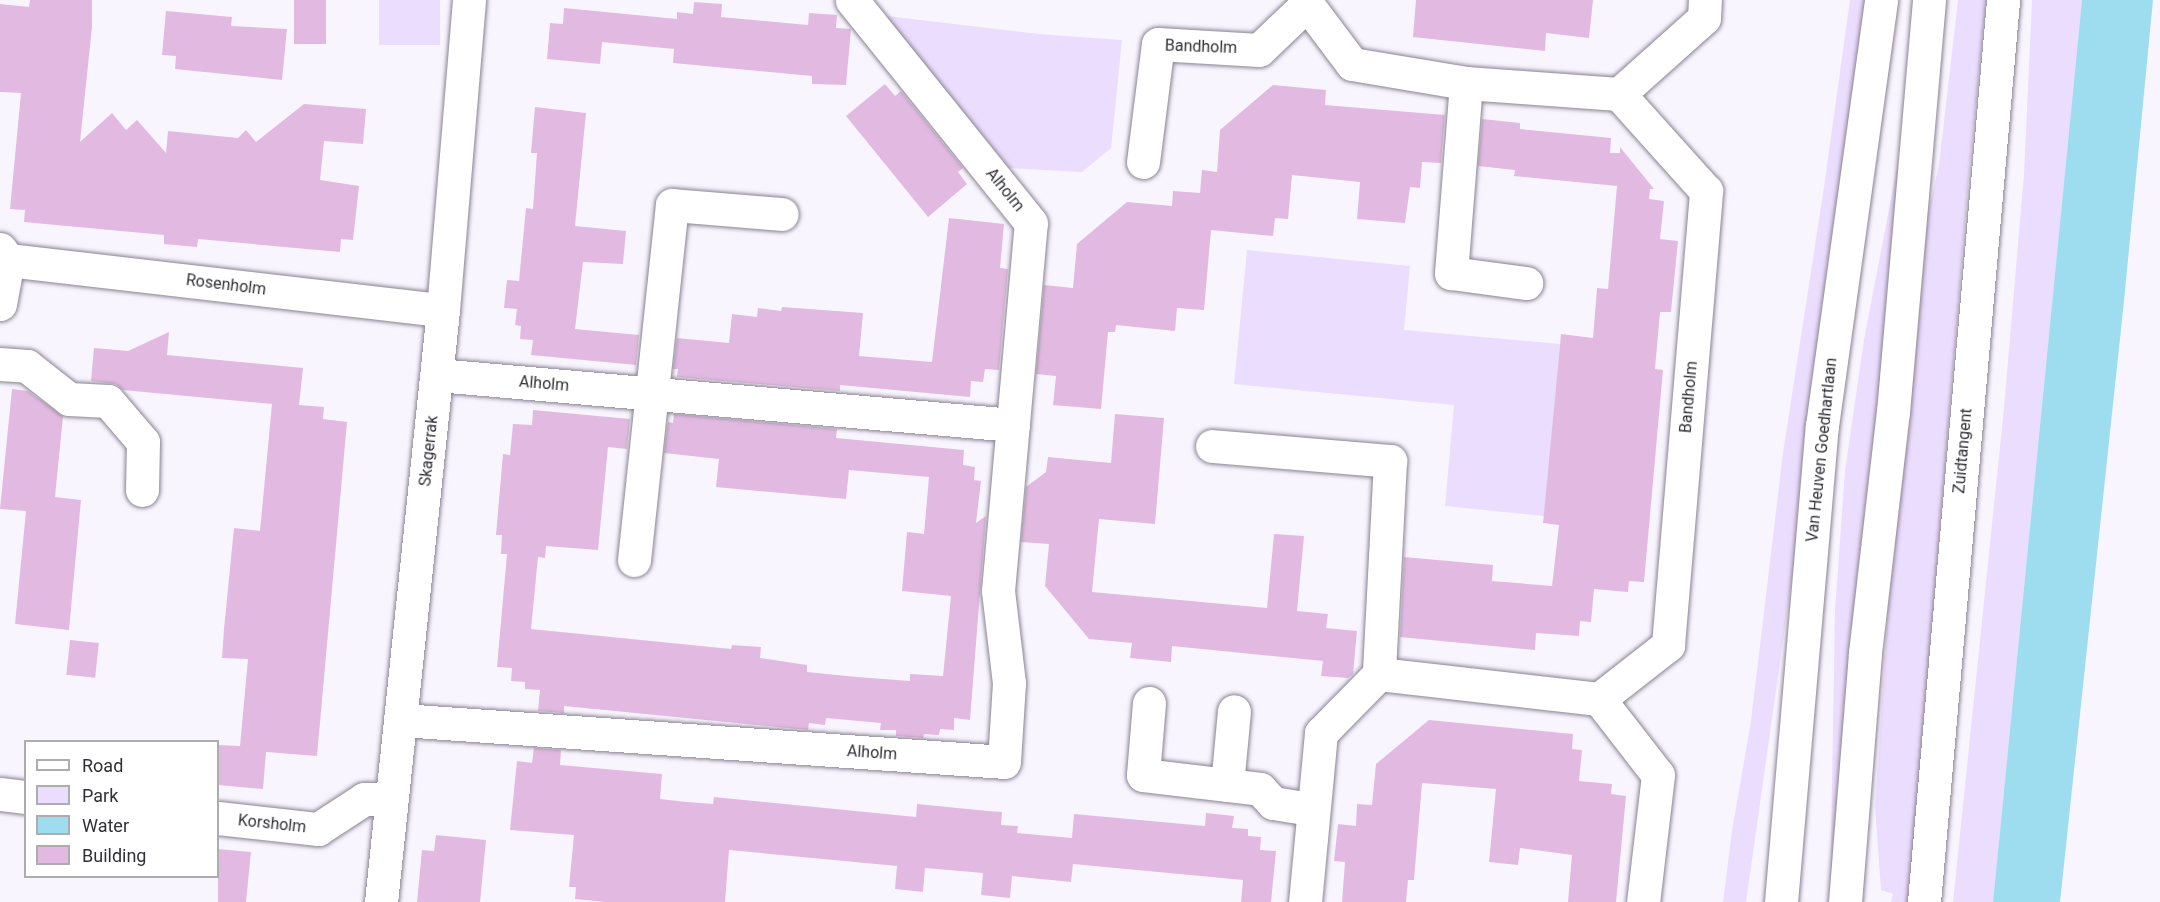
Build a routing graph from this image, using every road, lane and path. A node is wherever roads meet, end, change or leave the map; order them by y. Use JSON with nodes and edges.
{"nodes":[{"id":1,"x":469,"y":0,"type":"edge"},
{"id":2,"x":852,"y":0,"type":"edge"},
{"id":3,"x":1705,"y":0,"type":"edge"},
{"id":4,"x":1881,"y":0,"type":"edge"},
{"id":5,"x":1929,"y":0,"type":"edge"},
{"id":6,"x":2003,"y":0,"type":"edge"},
{"id":7,"x":1305,"y":2,"type":"edge"},
{"id":8,"x":1466,"y":83,"type":"junction"},
{"id":9,"x":1619,"y":94,"type":"junction"},
{"id":10,"x":1143,"y":162,"type":"dead end"},
{"id":11,"x":782,"y":214,"type":"dead end"},
{"id":12,"x":4,"y":254,"type":"edge"},
{"id":13,"x":1526,"y":283,"type":"dead end"},
{"id":14,"x":0,"y":304,"type":"edge"},
{"id":15,"x":444,"y":310,"type":"junction"},
{"id":16,"x":0,"y":364,"type":"edge"},
{"id":17,"x":437,"y":375,"type":"junction"},
{"id":18,"x":651,"y":393,"type":"junction"},
{"id":19,"x":1013,"y":424,"type":"junction"},
{"id":20,"x":1212,"y":446,"type":"dead end"},
{"id":21,"x":142,"y":490,"type":"dead end"},
{"id":22,"x":634,"y":560,"type":"dead end"},
{"id":23,"x":1379,"y":674,"type":"junction"},
{"id":24,"x":1599,"y":699,"type":"junction"},
{"id":25,"x":1149,"y":703,"type":"dead end"},
{"id":26,"x":1234,"y":711,"type":"dead end"},
{"id":27,"x":401,"y":720,"type":"junction"},
{"id":28,"x":1227,"y":785,"type":"junction"},
{"id":29,"x":0,"y":794,"type":"edge"},
{"id":30,"x":24,"y":797,"type":"edge"},
{"id":31,"x":390,"y":800,"type":"junction"},
{"id":32,"x":1311,"y":809,"type":"junction"},
{"id":33,"x":219,"y":818,"type":"edge"},
{"id":34,"x":381,"y":902,"type":"edge"},
{"id":35,"x":1305,"y":902,"type":"edge"},
{"id":36,"x":1643,"y":902,"type":"edge"},
{"id":37,"x":1781,"y":902,"type":"edge"},
{"id":38,"x":1845,"y":902,"type":"edge"},
{"id":39,"x":1924,"y":902,"type":"edge"}],
"edges":[{"from":1,"to":15,"type":"street","name":"Skagerrak"},
{"from":2,"to":19,"type":"street","name":"Alholm"},
{"from":3,"to":9,"type":"street"},
{"from":4,"to":37,"type":"street","name":"Van Heuven Goedhartlaan"},
{"from":5,"to":38,"type":"street"},
{"from":6,"to":39,"type":"street","name":"Zuidtangent"},
{"from":7,"to":8,"type":"street","name":"Bandholm"},
{"from":7,"to":10,"type":"street","name":"Bandholm"},
{"from":8,"to":9,"type":"street","name":"Bandholm"},
{"from":8,"to":13,"type":"street"},
{"from":9,"to":24,"type":"street","name":"Bandholm"},
{"from":11,"to":18,"type":"street"},
{"from":12,"to":14,"type":"street","name":"Rosenholm"},
{"from":12,"to":15,"type":"street","name":"Rosenholm"},
{"from":15,"to":17,"type":"street","name":"Skagerrak"},
{"from":16,"to":21,"type":"street"},
{"from":17,"to":18,"type":"street","name":"Alholm"},
{"from":17,"to":27,"type":"street","name":"Skagerrak"},
{"from":18,"to":19,"type":"street","name":"Alholm"},
{"from":18,"to":22,"type":"street"},
{"from":19,"to":27,"type":"street","name":"Alholm"},
{"from":20,"to":23,"type":"street"},
{"from":23,"to":24,"type":"street"},
{"from":23,"to":32,"type":"street"},
{"from":24,"to":36,"type":"street"},
{"from":25,"to":28,"type":"street"},
{"from":26,"to":28,"type":"street"},
{"from":27,"to":31,"type":"street","name":"Skagerrak"},
{"from":28,"to":32,"type":"street"},
{"from":29,"to":30,"type":"street"},
{"from":31,"to":33,"type":"street","name":"Korsholm"},
{"from":31,"to":34,"type":"street","name":"Skagerrak"},
{"from":32,"to":35,"type":"street"}]}
